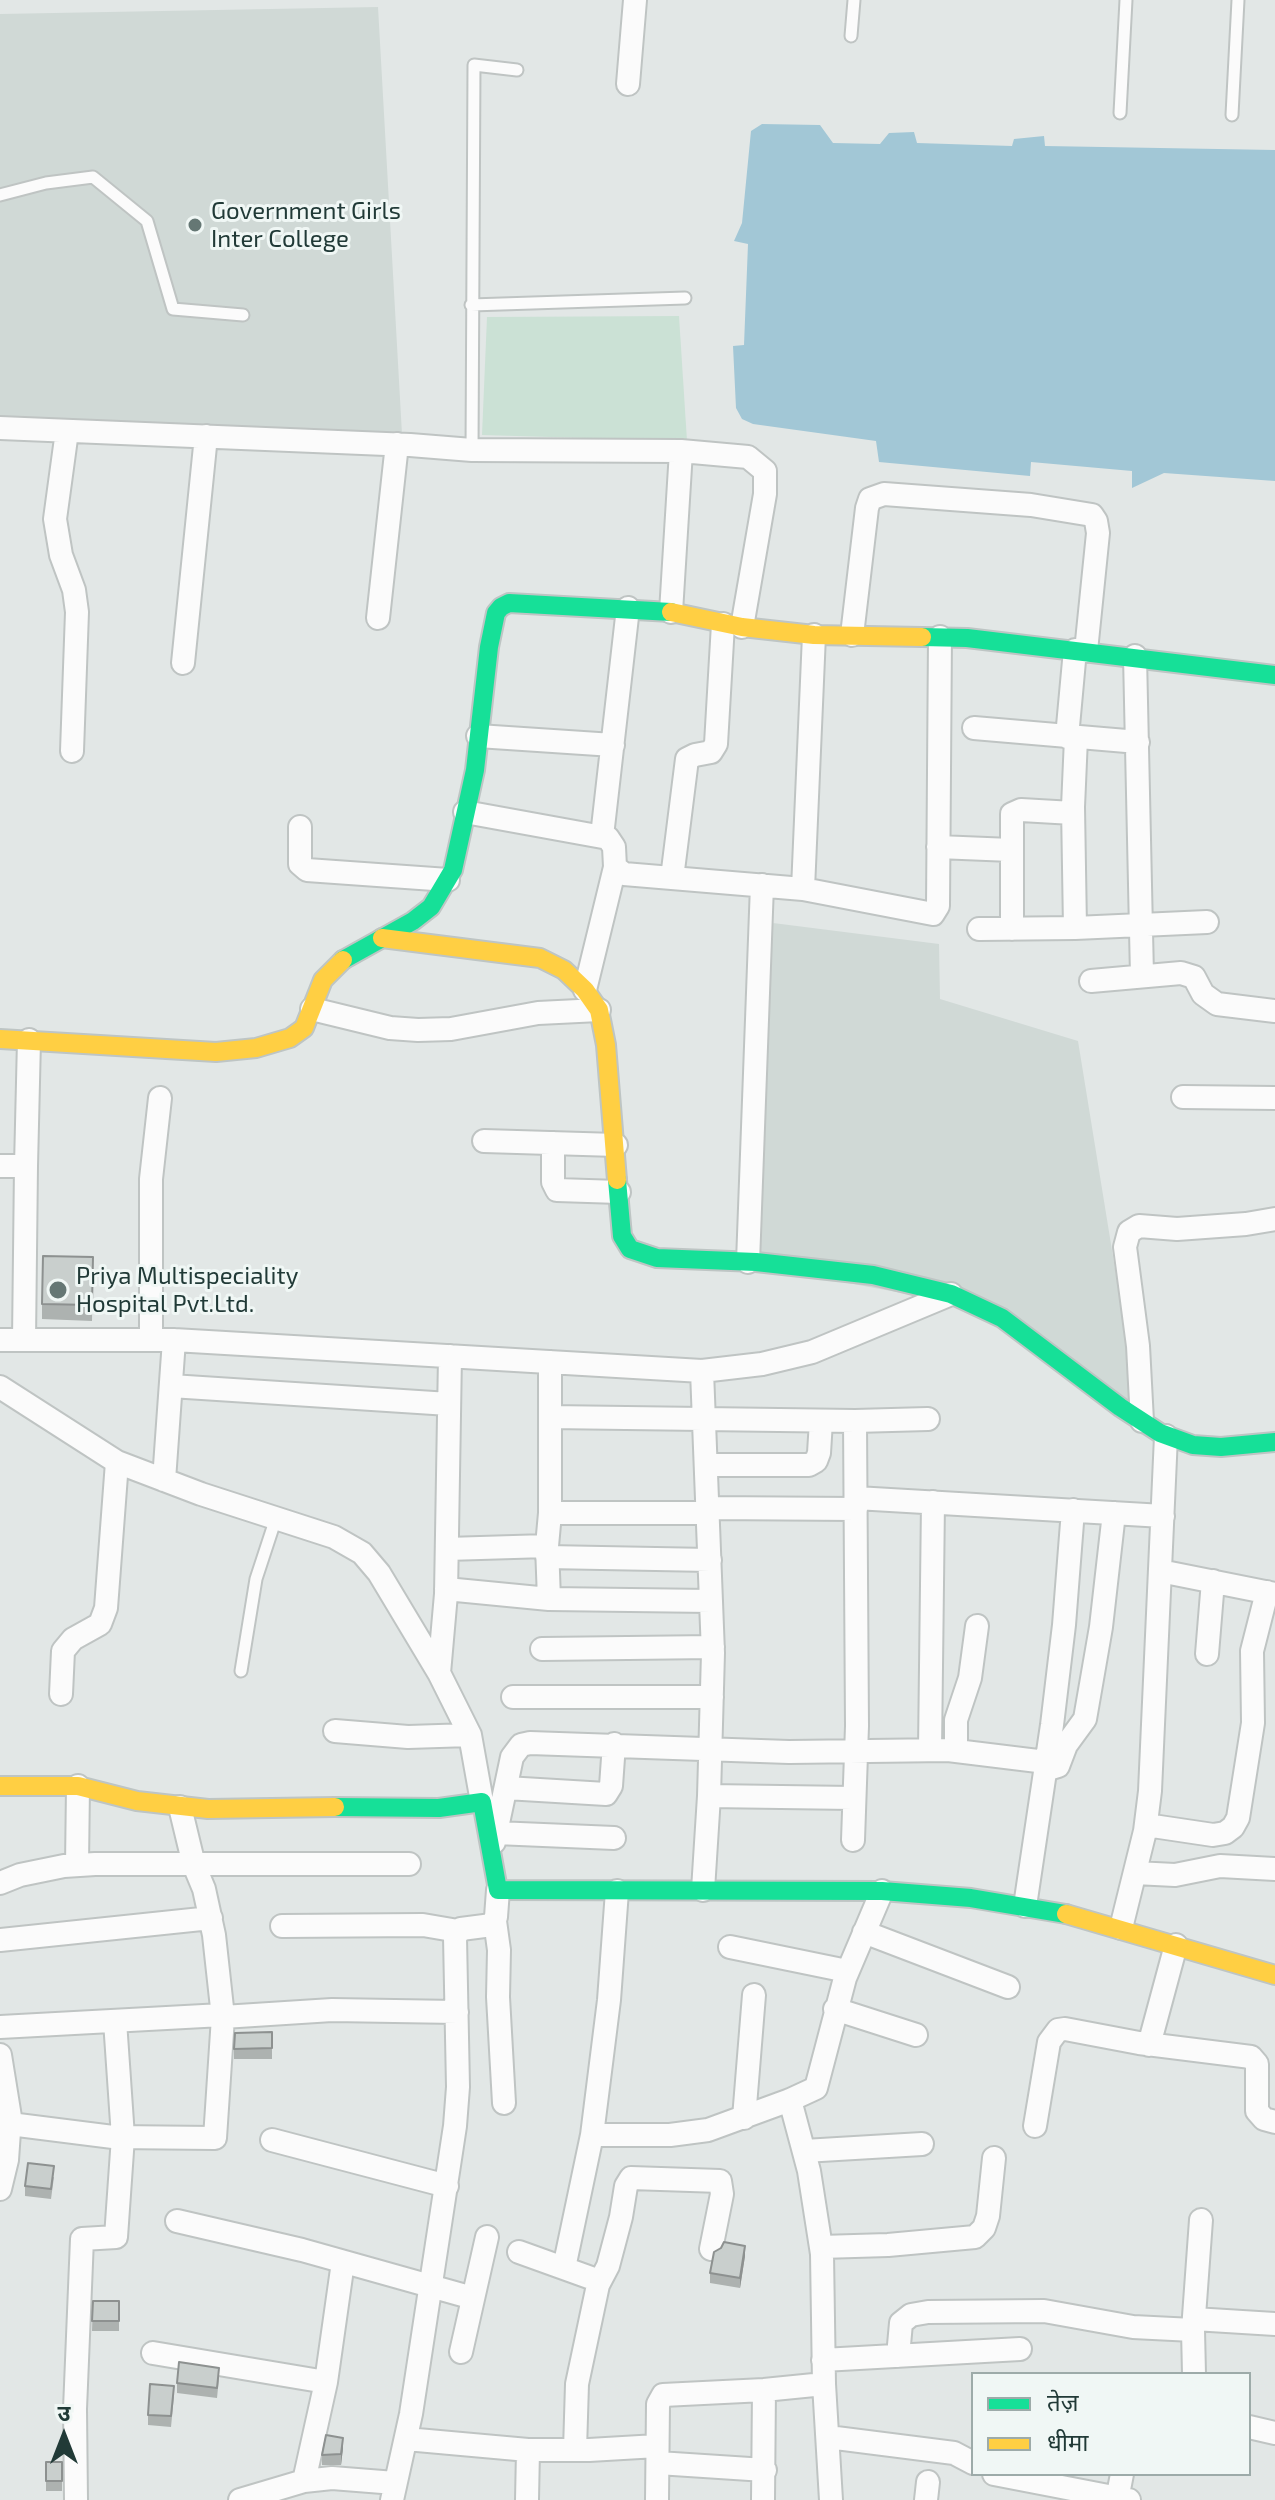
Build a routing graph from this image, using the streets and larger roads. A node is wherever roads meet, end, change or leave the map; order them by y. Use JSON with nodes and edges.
{"nodes":[{"id":1,"x":635,"y":0,"type":"edge"},
{"id":2,"x":628,"y":84,"type":"dead end"},
{"id":3,"x":0,"y":428,"type":"edge"},
{"id":4,"x":67,"y":431,"type":"junction"},
{"id":5,"x":206,"y":436,"type":"junction"},
{"id":6,"x":397,"y":444,"type":"junction"},
{"id":7,"x":681,"y":451,"type":"junction"},
{"id":8,"x":628,"y":608,"type":"junction"},
{"id":9,"x":671,"y":612,"type":"junction"},
{"id":10,"x":378,"y":618,"type":"dead end"},
{"id":11,"x":733,"y":626,"type":"junction"},
{"id":12,"x":814,"y":635,"type":"junction"},
{"id":13,"x":852,"y":635,"type":"junction"},
{"id":14,"x":940,"y":637,"type":"junction"},
{"id":15,"x":1080,"y":650,"type":"junction"},
{"id":16,"x":1135,"y":656,"type":"junction"},
{"id":17,"x":183,"y":663,"type":"dead end"},
{"id":18,"x":1275,"y":675,"type":"edge"},
{"id":19,"x":974,"y":728,"type":"dead end"},
{"id":20,"x":478,"y":736,"type":"junction"},
{"id":21,"x":1071,"y":738,"type":"junction"},
{"id":22,"x":1138,"y":742,"type":"junction"},
{"id":23,"x":613,"y":745,"type":"junction"},
{"id":24,"x":72,"y":751,"type":"dead end"},
{"id":25,"x":465,"y":812,"type":"junction"},
{"id":26,"x":1073,"y":813,"type":"junction"},
{"id":27,"x":300,"y":827,"type":"dead end"},
{"id":28,"x":602,"y":836,"type":"junction"},
{"id":29,"x":938,"y":847,"type":"junction"},
{"id":30,"x":1011,"y":850,"type":"junction"},
{"id":31,"x":615,"y":867,"type":"junction"},
{"id":32,"x":672,"y":878,"type":"junction"},
{"id":33,"x":448,"y":880,"type":"junction"},
{"id":34,"x":762,"y":885,"type":"junction"},
{"id":35,"x":803,"y":889,"type":"junction"},
{"id":36,"x":1207,"y":922,"type":"dead end"},
{"id":37,"x":1141,"y":926,"type":"junction"},
{"id":38,"x":1075,"y":928,"type":"junction"},
{"id":39,"x":979,"y":929,"type":"dead end"},
{"id":40,"x":1012,"y":929,"type":"junction"},
{"id":41,"x":382,"y":938,"type":"junction"},
{"id":42,"x":1142,"y":976,"type":"junction"},
{"id":43,"x":1091,"y":981,"type":"dead end"},
{"id":44,"x":585,"y":990,"type":"junction"},
{"id":45,"x":312,"y":1009,"type":"junction"},
{"id":46,"x":599,"y":1010,"type":"junction"},
{"id":47,"x":1275,"y":1011,"type":"edge"},
{"id":48,"x":0,"y":1039,"type":"edge"},
{"id":49,"x":29,"y":1040,"type":"junction"},
{"id":50,"x":1183,"y":1097,"type":"dead end"},
{"id":51,"x":160,"y":1098,"type":"dead end"},
{"id":52,"x":1275,"y":1098,"type":"edge"},
{"id":53,"x":484,"y":1141,"type":"dead end"},
{"id":54,"x":553,"y":1143,"type":"junction"},
{"id":55,"x":616,"y":1145,"type":"junction"},
{"id":56,"x":0,"y":1166,"type":"edge"},
{"id":57,"x":26,"y":1166,"type":"junction"},
{"id":58,"x":619,"y":1192,"type":"junction"},
{"id":59,"x":1275,"y":1219,"type":"edge"},
{"id":60,"x":748,"y":1262,"type":"junction"},
{"id":61,"x":951,"y":1294,"type":"junction"},
{"id":62,"x":151,"y":1339,"type":"junction"},
{"id":63,"x":0,"y":1340,"type":"edge"},
{"id":64,"x":24,"y":1340,"type":"junction"},
{"id":65,"x":174,"y":1340,"type":"junction"},
{"id":66,"x":450,"y":1356,"type":"junction"},
{"id":67,"x":550,"y":1362,"type":"junction"},
{"id":68,"x":702,"y":1371,"type":"junction"},
{"id":69,"x":171,"y":1386,"type":"junction"},
{"id":70,"x":0,"y":1387,"type":"edge"},
{"id":71,"x":449,"y":1404,"type":"junction"},
{"id":72,"x":550,"y":1417,"type":"junction"},
{"id":73,"x":928,"y":1419,"type":"dead end"},
{"id":74,"x":704,"y":1420,"type":"junction"},
{"id":75,"x":821,"y":1421,"type":"junction"},
{"id":76,"x":855,"y":1421,"type":"junction"},
{"id":77,"x":1142,"y":1421,"type":"junction"},
{"id":78,"x":1166,"y":1436,"type":"junction"},
{"id":79,"x":1275,"y":1442,"type":"edge"},
{"id":80,"x":117,"y":1462,"type":"junction"},
{"id":81,"x":706,"y":1465,"type":"junction"},
{"id":82,"x":164,"y":1480,"type":"junction"},
{"id":83,"x":933,"y":1502,"type":"junction"},
{"id":84,"x":856,"y":1504,"type":"junction"},
{"id":85,"x":708,"y":1510,"type":"junction"},
{"id":86,"x":1073,"y":1510,"type":"junction"},
{"id":87,"x":550,"y":1513,"type":"junction"},
{"id":88,"x":1114,"y":1513,"type":"junction"},
{"id":89,"x":1163,"y":1516,"type":"junction"},
{"id":90,"x":447,"y":1549,"type":"junction"},
{"id":91,"x":547,"y":1551,"type":"junction"},
{"id":92,"x":710,"y":1560,"type":"junction"},
{"id":93,"x":1160,"y":1571,"type":"junction"},
{"id":94,"x":1213,"y":1581,"type":"junction"},
{"id":95,"x":446,"y":1589,"type":"junction"},
{"id":96,"x":1271,"y":1593,"type":"edge"},
{"id":97,"x":549,"y":1599,"type":"junction"},
{"id":98,"x":711,"y":1601,"type":"junction"},
{"id":99,"x":977,"y":1626,"type":"dead end"},
{"id":100,"x":713,"y":1647,"type":"junction"},
{"id":101,"x":542,"y":1649,"type":"dead end"},
{"id":102,"x":1207,"y":1654,"type":"dead end"},
{"id":103,"x":439,"y":1673,"type":"junction"},
{"id":104,"x":61,"y":1694,"type":"dead end"},
{"id":105,"x":513,"y":1697,"type":"dead end"},
{"id":106,"x":712,"y":1697,"type":"junction"},
{"id":107,"x":335,"y":1731,"type":"dead end"},
{"id":108,"x":470,"y":1735,"type":"junction"},
{"id":109,"x":614,"y":1744,"type":"junction"},
{"id":110,"x":711,"y":1747,"type":"junction"},
{"id":111,"x":930,"y":1749,"type":"junction"},
{"id":112,"x":856,"y":1750,"type":"junction"},
{"id":113,"x":956,"y":1750,"type":"junction"},
{"id":114,"x":1045,"y":1766,"type":"junction"},
{"id":115,"x":0,"y":1786,"type":"edge"},
{"id":116,"x":78,"y":1786,"type":"junction"},
{"id":117,"x":506,"y":1788,"type":"junction"},
{"id":118,"x":709,"y":1796,"type":"junction"},
{"id":119,"x":853,"y":1798,"type":"junction"},
{"id":120,"x":482,"y":1802,"type":"junction"},
{"id":121,"x":180,"y":1807,"type":"junction"},
{"id":122,"x":1146,"y":1825,"type":"junction"},
{"id":123,"x":614,"y":1838,"type":"dead end"},
{"id":124,"x":853,"y":1840,"type":"dead end"},
{"id":125,"x":494,"y":1844,"type":"junction"},
{"id":126,"x":409,"y":1864,"type":"dead end"},
{"id":127,"x":77,"y":1865,"type":"junction"},
{"id":128,"x":194,"y":1865,"type":"junction"},
{"id":129,"x":1275,"y":1869,"type":"edge"},
{"id":130,"x":1135,"y":1873,"type":"junction"},
{"id":131,"x":0,"y":1883,"type":"edge"},
{"id":132,"x":498,"y":1890,"type":"junction"},
{"id":133,"x":703,"y":1890,"type":"junction"},
{"id":134,"x":617,"y":1891,"type":"junction"},
{"id":135,"x":882,"y":1891,"type":"junction"},
{"id":136,"x":1025,"y":1906,"type":"junction"},
{"id":137,"x":211,"y":1918,"type":"junction"},
{"id":138,"x":495,"y":1921,"type":"junction"},
{"id":139,"x":282,"y":1926,"type":"dead end"},
{"id":140,"x":1121,"y":1928,"type":"junction"},
{"id":141,"x":458,"y":1931,"type":"junction"},
{"id":142,"x":864,"y":1932,"type":"junction"},
{"id":143,"x":0,"y":1940,"type":"edge"},
{"id":144,"x":1176,"y":1945,"type":"junction"},
{"id":145,"x":730,"y":1947,"type":"dead end"},
{"id":146,"x":847,"y":1971,"type":"junction"},
{"id":147,"x":1275,"y":1975,"type":"edge"},
{"id":148,"x":1008,"y":1987,"type":"dead end"},
{"id":149,"x":754,"y":1995,"type":"dead end"},
{"id":150,"x":835,"y":2009,"type":"junction"},
{"id":151,"x":457,"y":2012,"type":"junction"},
{"id":152,"x":222,"y":2016,"type":"junction"},
{"id":153,"x":115,"y":2021,"type":"junction"},
{"id":154,"x":0,"y":2027,"type":"edge"},
{"id":155,"x":916,"y":2035,"type":"dead end"},
{"id":156,"x":1149,"y":2045,"type":"junction"},
{"id":157,"x":0,"y":2055,"type":"edge"},
{"id":158,"x":790,"y":2100,"type":"junction"},
{"id":159,"x":504,"y":2103,"type":"dead end"},
{"id":160,"x":744,"y":2118,"type":"junction"},
{"id":161,"x":1275,"y":2122,"type":"edge"},
{"id":162,"x":10,"y":2124,"type":"junction"},
{"id":163,"x":1035,"y":2126,"type":"dead end"},
{"id":164,"x":592,"y":2135,"type":"junction"},
{"id":165,"x":123,"y":2137,"type":"junction"},
{"id":166,"x":272,"y":2140,"type":"dead end"},
{"id":167,"x":922,"y":2144,"type":"dead end"},
{"id":168,"x":804,"y":2151,"type":"junction"},
{"id":169,"x":994,"y":2158,"type":"dead end"},
{"id":170,"x":447,"y":2186,"type":"junction"},
{"id":171,"x":0,"y":2189,"type":"edge"},
{"id":172,"x":1201,"y":2220,"type":"dead end"},
{"id":173,"x":177,"y":2221,"type":"dead end"},
{"id":174,"x":487,"y":2237,"type":"dead end"},
{"id":175,"x":821,"y":2247,"type":"junction"},
{"id":176,"x":711,"y":2249,"type":"dead end"},
{"id":177,"x":519,"y":2252,"type":"dead end"},
{"id":178,"x":343,"y":2262,"type":"junction"},
{"id":179,"x":564,"y":2268,"type":"junction"},
{"id":180,"x":598,"y":2285,"type":"junction"},
{"id":181,"x":430,"y":2287,"type":"junction"},
{"id":182,"x":473,"y":2298,"type":"junction"},
{"id":183,"x":1193,"y":2324,"type":"junction"},
{"id":184,"x":1275,"y":2324,"type":"edge"},
{"id":185,"x":1020,"y":2349,"type":"dead end"},
{"id":186,"x":461,"y":2352,"type":"dead end"},
{"id":187,"x":153,"y":2353,"type":"dead end"},
{"id":188,"x":898,"y":2356,"type":"junction"},
{"id":189,"x":823,"y":2360,"type":"junction"},
{"id":190,"x":1194,"y":2372,"type":"edge"},
{"id":191,"x":326,"y":2382,"type":"junction"},
{"id":192,"x":824,"y":2384,"type":"junction"},
{"id":193,"x":764,"y":2390,"type":"junction"},
{"id":194,"x":1251,"y":2427,"type":"edge"},
{"id":195,"x":1275,"y":2433,"type":"edge"},
{"id":196,"x":828,"y":2437,"type":"junction"},
{"id":197,"x":406,"y":2439,"type":"junction"},
{"id":198,"x":528,"y":2450,"type":"junction"},
{"id":199,"x":575,"y":2450,"type":"junction"},
{"id":200,"x":658,"y":2454,"type":"junction"},
{"id":201,"x":971,"y":2462,"type":"edge"},
{"id":202,"x":765,"y":2470,"type":"junction"},
{"id":203,"x":1122,"y":2476,"type":"edge"},
{"id":204,"x":1001,"y":2484,"type":"edge"},
{"id":205,"x":289,"y":2489,"type":"edge"},
{"id":206,"x":394,"y":2492,"type":"edge"},
{"id":207,"x":1121,"y":2499,"type":"edge"},
{"id":208,"x":76,"y":2500,"type":"edge"},
{"id":209,"x":240,"y":2500,"type":"edge"},
{"id":210,"x":527,"y":2500,"type":"edge"},
{"id":211,"x":657,"y":2500,"type":"edge"},
{"id":212,"x":763,"y":2500,"type":"edge"},
{"id":213,"x":831,"y":2500,"type":"edge"}],
"edges":[{"from":1,"to":2,"type":"street"},
{"from":3,"to":4,"type":"street"},
{"from":4,"to":5,"type":"street"},
{"from":4,"to":24,"type":"street"},
{"from":5,"to":6,"type":"street"},
{"from":5,"to":17,"type":"street"},
{"from":6,"to":7,"type":"street"},
{"from":6,"to":10,"type":"street"},
{"from":7,"to":9,"type":"street"},
{"from":7,"to":11,"type":"street"},
{"from":8,"to":9,"type":"street"},
{"from":8,"to":20,"type":"street"},
{"from":8,"to":23,"type":"street"},
{"from":9,"to":11,"type":"street"},
{"from":11,"to":12,"type":"street"},
{"from":11,"to":32,"type":"street"},
{"from":12,"to":13,"type":"street"},
{"from":12,"to":35,"type":"street"},
{"from":13,"to":14,"type":"street"},
{"from":13,"to":15,"type":"street"},
{"from":14,"to":15,"type":"street"},
{"from":14,"to":29,"type":"street"},
{"from":15,"to":16,"type":"street"},
{"from":15,"to":21,"type":"street"},
{"from":16,"to":18,"type":"street"},
{"from":16,"to":22,"type":"street"},
{"from":19,"to":21,"type":"street"},
{"from":20,"to":23,"type":"street"},
{"from":20,"to":25,"type":"street"},
{"from":21,"to":22,"type":"street"},
{"from":21,"to":26,"type":"street"},
{"from":22,"to":37,"type":"street"},
{"from":23,"to":28,"type":"street"},
{"from":25,"to":28,"type":"street"},
{"from":25,"to":33,"type":"street"},
{"from":26,"to":30,"type":"street"},
{"from":26,"to":38,"type":"street"},
{"from":27,"to":33,"type":"street"},
{"from":28,"to":31,"type":"street"},
{"from":29,"to":30,"type":"street"},
{"from":29,"to":35,"type":"street"},
{"from":30,"to":40,"type":"street"},
{"from":31,"to":32,"type":"street"},
{"from":31,"to":44,"type":"street"},
{"from":32,"to":34,"type":"street"},
{"from":33,"to":41,"type":"street"},
{"from":34,"to":35,"type":"street"},
{"from":34,"to":60,"type":"street"},
{"from":36,"to":37,"type":"street"},
{"from":37,"to":38,"type":"street"},
{"from":37,"to":42,"type":"street"},
{"from":38,"to":40,"type":"street"},
{"from":39,"to":40,"type":"street"},
{"from":41,"to":44,"type":"street"},
{"from":41,"to":45,"type":"street"},
{"from":42,"to":43,"type":"street"},
{"from":42,"to":47,"type":"street"},
{"from":44,"to":46,"type":"street"},
{"from":45,"to":46,"type":"street"},
{"from":45,"to":49,"type":"street"},
{"from":46,"to":55,"type":"street"},
{"from":48,"to":49,"type":"street"},
{"from":49,"to":57,"type":"street"},
{"from":50,"to":52,"type":"street"},
{"from":51,"to":62,"type":"street"},
{"from":53,"to":54,"type":"street"},
{"from":54,"to":55,"type":"street"},
{"from":54,"to":58,"type":"street"},
{"from":55,"to":58,"type":"street"},
{"from":56,"to":57,"type":"street"},
{"from":57,"to":64,"type":"street"},
{"from":58,"to":60,"type":"street"},
{"from":59,"to":77,"type":"street"},
{"from":60,"to":61,"type":"street"},
{"from":61,"to":68,"type":"street"},
{"from":61,"to":77,"type":"street"},
{"from":62,"to":64,"type":"street"},
{"from":62,"to":65,"type":"street"},
{"from":63,"to":64,"type":"street"},
{"from":65,"to":66,"type":"street"},
{"from":65,"to":69,"type":"street"},
{"from":66,"to":67,"type":"street"},
{"from":66,"to":71,"type":"street"},
{"from":67,"to":68,"type":"street"},
{"from":67,"to":72,"type":"street"},
{"from":68,"to":74,"type":"street"},
{"from":69,"to":71,"type":"street"},
{"from":69,"to":82,"type":"street"},
{"from":70,"to":80,"type":"street"},
{"from":71,"to":90,"type":"street"},
{"from":72,"to":74,"type":"street"},
{"from":72,"to":87,"type":"street"},
{"from":73,"to":76,"type":"street"},
{"from":74,"to":75,"type":"street"},
{"from":74,"to":81,"type":"street"},
{"from":75,"to":76,"type":"street"},
{"from":75,"to":81,"type":"street"},
{"from":76,"to":84,"type":"street"},
{"from":77,"to":78,"type":"street"},
{"from":78,"to":79,"type":"street"},
{"from":78,"to":89,"type":"street"},
{"from":80,"to":82,"type":"street"},
{"from":80,"to":104,"type":"street"},
{"from":81,"to":85,"type":"street"},
{"from":82,"to":103,"type":"street"},
{"from":83,"to":84,"type":"street"},
{"from":83,"to":86,"type":"street"},
{"from":83,"to":111,"type":"street"},
{"from":84,"to":85,"type":"street"},
{"from":84,"to":112,"type":"street"},
{"from":85,"to":87,"type":"street"},
{"from":85,"to":92,"type":"street"},
{"from":86,"to":88,"type":"street"},
{"from":86,"to":114,"type":"street"},
{"from":87,"to":91,"type":"street"},
{"from":88,"to":89,"type":"street"},
{"from":88,"to":114,"type":"street"},
{"from":89,"to":93,"type":"street"},
{"from":90,"to":91,"type":"street"},
{"from":90,"to":95,"type":"street"},
{"from":91,"to":92,"type":"street"},
{"from":91,"to":97,"type":"street"},
{"from":92,"to":98,"type":"street"},
{"from":93,"to":94,"type":"street"},
{"from":93,"to":122,"type":"street"},
{"from":94,"to":96,"type":"street"},
{"from":94,"to":102,"type":"street"},
{"from":95,"to":97,"type":"street"},
{"from":95,"to":103,"type":"street"},
{"from":96,"to":122,"type":"street"},
{"from":97,"to":98,"type":"street"},
{"from":98,"to":100,"type":"street"},
{"from":99,"to":113,"type":"street"},
{"from":100,"to":101,"type":"street"},
{"from":100,"to":106,"type":"street"},
{"from":103,"to":108,"type":"street"},
{"from":105,"to":106,"type":"street"},
{"from":106,"to":110,"type":"street"},
{"from":107,"to":108,"type":"street"},
{"from":108,"to":120,"type":"street"},
{"from":109,"to":110,"type":"street"},
{"from":109,"to":117,"type":"street"},
{"from":109,"to":117,"type":"street"},
{"from":110,"to":112,"type":"street"},
{"from":110,"to":118,"type":"street"},
{"from":111,"to":112,"type":"street"},
{"from":111,"to":113,"type":"street"},
{"from":112,"to":119,"type":"street"},
{"from":113,"to":114,"type":"street"},
{"from":114,"to":136,"type":"street"},
{"from":115,"to":116,"type":"street"},
{"from":116,"to":121,"type":"street"},
{"from":116,"to":127,"type":"street"},
{"from":117,"to":125,"type":"street"},
{"from":118,"to":119,"type":"street"},
{"from":118,"to":133,"type":"street"},
{"from":119,"to":124,"type":"street"},
{"from":120,"to":121,"type":"street"},
{"from":120,"to":125,"type":"street"},
{"from":121,"to":128,"type":"street"},
{"from":122,"to":130,"type":"street"},
{"from":123,"to":125,"type":"street"},
{"from":125,"to":132,"type":"street"},
{"from":126,"to":128,"type":"street"},
{"from":127,"to":128,"type":"street"},
{"from":127,"to":131,"type":"street"},
{"from":128,"to":137,"type":"street"},
{"from":129,"to":130,"type":"street"},
{"from":130,"to":140,"type":"street"},
{"from":132,"to":134,"type":"street"},
{"from":132,"to":138,"type":"street"},
{"from":133,"to":134,"type":"street"},
{"from":133,"to":135,"type":"street"},
{"from":134,"to":164,"type":"street"},
{"from":135,"to":136,"type":"street"},
{"from":135,"to":142,"type":"street"},
{"from":136,"to":140,"type":"street"},
{"from":137,"to":143,"type":"street"},
{"from":137,"to":152,"type":"street"},
{"from":138,"to":141,"type":"street"},
{"from":138,"to":159,"type":"street"},
{"from":139,"to":141,"type":"street"},
{"from":140,"to":144,"type":"street"},
{"from":141,"to":151,"type":"street"},
{"from":142,"to":146,"type":"street"},
{"from":142,"to":148,"type":"street"},
{"from":144,"to":147,"type":"street"},
{"from":144,"to":156,"type":"street"},
{"from":145,"to":146,"type":"street"},
{"from":146,"to":150,"type":"street"},
{"from":149,"to":160,"type":"street"},
{"from":150,"to":155,"type":"street"},
{"from":150,"to":158,"type":"street"},
{"from":151,"to":152,"type":"street"},
{"from":151,"to":170,"type":"street"},
{"from":152,"to":153,"type":"street"},
{"from":152,"to":165,"type":"street"},
{"from":153,"to":154,"type":"street"},
{"from":153,"to":165,"type":"street"},
{"from":156,"to":161,"type":"street"},
{"from":156,"to":163,"type":"street"},
{"from":157,"to":162,"type":"street"},
{"from":158,"to":160,"type":"street"},
{"from":158,"to":168,"type":"street"},
{"from":160,"to":164,"type":"street"},
{"from":162,"to":165,"type":"street"},
{"from":162,"to":171,"type":"street"},
{"from":164,"to":179,"type":"street"},
{"from":165,"to":208,"type":"street"},
{"from":166,"to":170,"type":"street"},
{"from":167,"to":168,"type":"street"},
{"from":168,"to":175,"type":"street"},
{"from":169,"to":175,"type":"street"},
{"from":170,"to":181,"type":"street"},
{"from":172,"to":183,"type":"street"},
{"from":173,"to":178,"type":"street"},
{"from":174,"to":182,"type":"street"},
{"from":175,"to":189,"type":"street"},
{"from":176,"to":180,"type":"street"},
{"from":177,"to":179,"type":"street"},
{"from":178,"to":181,"type":"street"},
{"from":178,"to":191,"type":"street"},
{"from":179,"to":180,"type":"street"},
{"from":180,"to":199,"type":"street"},
{"from":181,"to":182,"type":"street"},
{"from":181,"to":197,"type":"street"},
{"from":182,"to":186,"type":"street"},
{"from":183,"to":184,"type":"street"},
{"from":183,"to":188,"type":"street"},
{"from":183,"to":190,"type":"street"},
{"from":185,"to":188,"type":"street"},
{"from":187,"to":191,"type":"street"},
{"from":188,"to":189,"type":"street"},
{"from":189,"to":192,"type":"street"},
{"from":191,"to":205,"type":"street"},
{"from":192,"to":193,"type":"street"},
{"from":192,"to":196,"type":"street"},
{"from":193,"to":200,"type":"street"},
{"from":193,"to":202,"type":"street"},
{"from":194,"to":195,"type":"street"},
{"from":196,"to":201,"type":"street"},
{"from":196,"to":213,"type":"street"},
{"from":197,"to":198,"type":"street"},
{"from":197,"to":206,"type":"street"},
{"from":198,"to":199,"type":"street"},
{"from":198,"to":210,"type":"street"},
{"from":199,"to":200,"type":"street"},
{"from":200,"to":202,"type":"street"},
{"from":200,"to":211,"type":"street"},
{"from":202,"to":212,"type":"street"},
{"from":203,"to":207,"type":"street"},
{"from":204,"to":207,"type":"street"},
{"from":205,"to":206,"type":"street"},
{"from":205,"to":209,"type":"street"}]}
